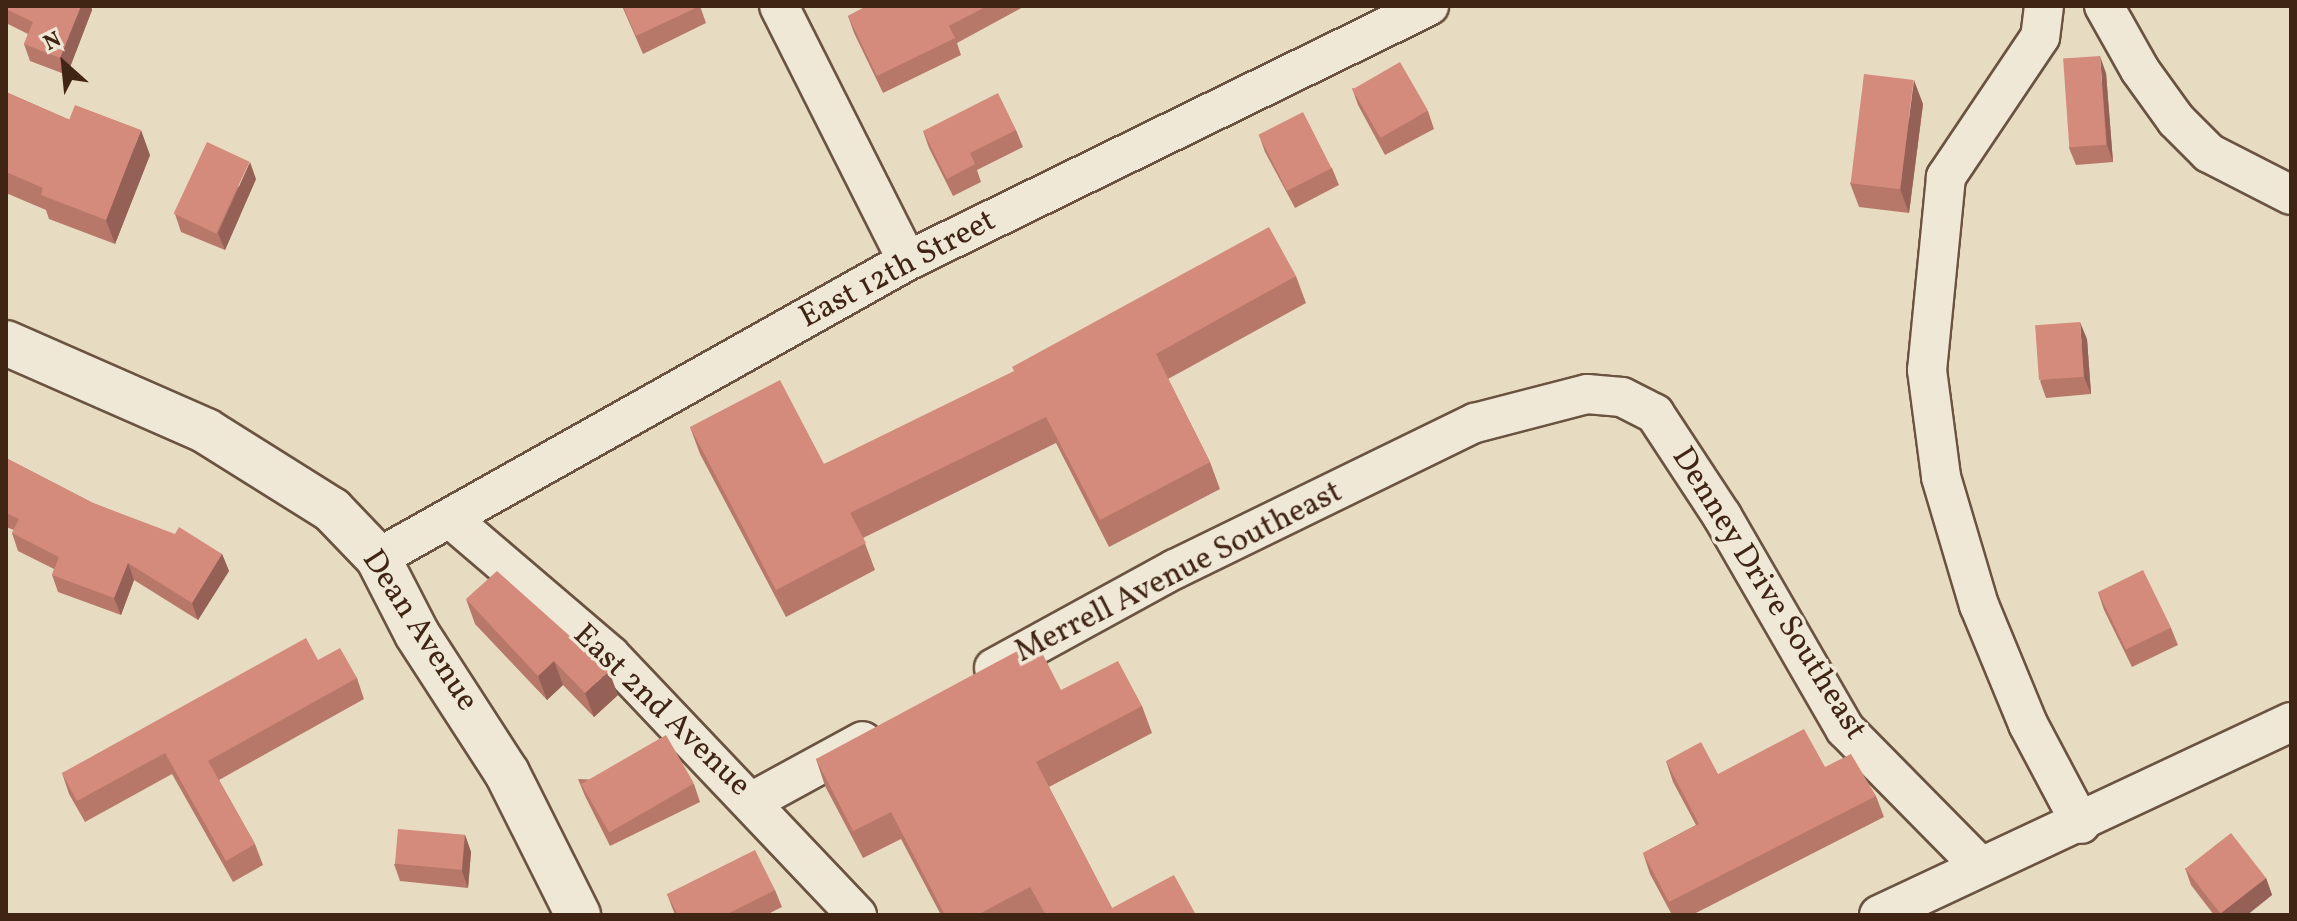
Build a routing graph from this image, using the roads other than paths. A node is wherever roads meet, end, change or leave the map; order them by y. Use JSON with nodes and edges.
{"nodes":[{"id":1,"x":779,"y":6,"type":"edge"},
{"id":2,"x":1429,"y":6,"type":"edge"},
{"id":3,"x":2044,"y":6,"type":"edge"},
{"id":4,"x":2104,"y":6,"type":"edge"},
{"id":5,"x":2291,"y":195,"type":"edge"},
{"id":6,"x":907,"y":261,"type":"junction"},
{"id":7,"x":6,"y":343,"type":"edge"},
{"id":8,"x":1622,"y":397,"type":"joint"},
{"id":9,"x":452,"y":520,"type":"junction"},
{"id":10,"x":378,"y":558,"type":"junction"},
{"id":11,"x":957,"y":689,"type":"edge"},
{"id":12,"x":2291,"y":722,"type":"edge"},
{"id":13,"x":889,"y":726,"type":"edge"},
{"id":14,"x":753,"y":801,"type":"junction"},
{"id":15,"x":2081,"y":824,"type":"junction"},
{"id":16,"x":1979,"y":865,"type":"junction"},
{"id":17,"x":578,"y":915,"type":"edge"},
{"id":18,"x":857,"y":915,"type":"edge"},
{"id":19,"x":1879,"y":915,"type":"edge"}],
"edges":[{"from":1,"to":6,"type":"street"},
{"from":2,"to":6,"type":"street","name":"East 12th Street"},
{"from":3,"to":15,"type":"street"},
{"from":4,"to":5,"type":"street"},
{"from":6,"to":9,"type":"street","name":"East 12th Street"},
{"from":7,"to":10,"type":"main road","name":"Dean Avenue"},
{"from":8,"to":11,"type":"street","name":"Merrell Avenue Southeast"},
{"from":8,"to":16,"type":"street","name":"Denney Drive Southeast"},
{"from":9,"to":10,"type":"street","name":"East 12th Street"},
{"from":9,"to":14,"type":"street","name":"East 2nd Avenue"},
{"from":10,"to":17,"type":"main road","name":"Dean Avenue"},
{"from":12,"to":15,"type":"street"},
{"from":13,"to":14,"type":"street"},
{"from":14,"to":18,"type":"street","name":"East 2nd Avenue"},
{"from":15,"to":16,"type":"street"},
{"from":16,"to":19,"type":"street"}]}
